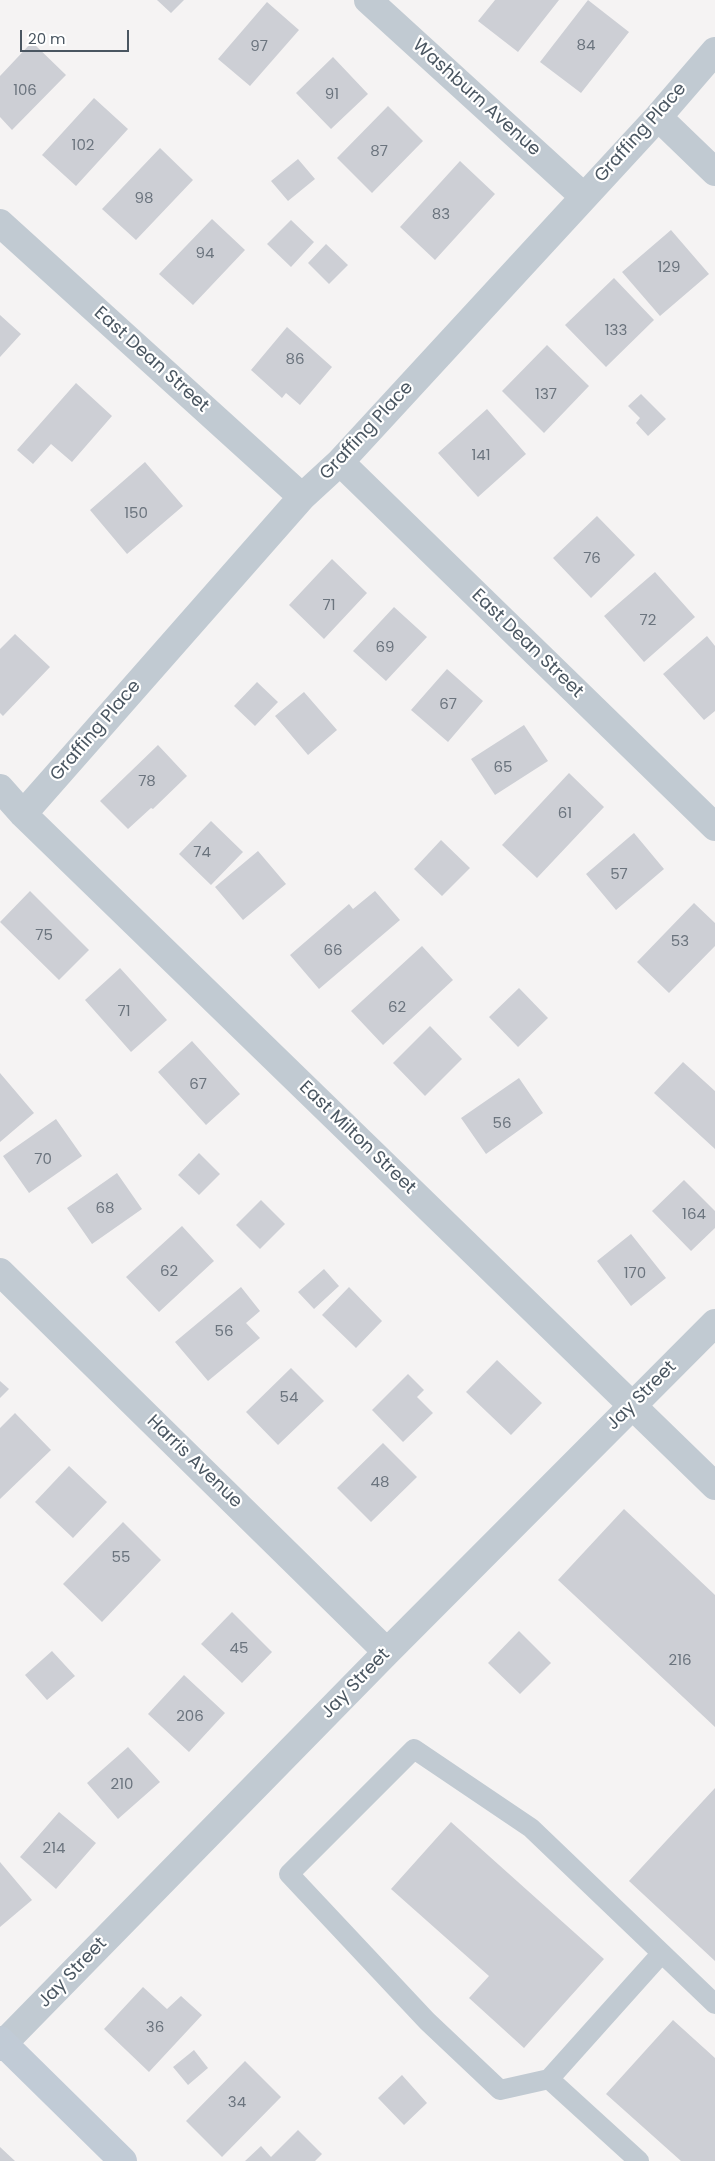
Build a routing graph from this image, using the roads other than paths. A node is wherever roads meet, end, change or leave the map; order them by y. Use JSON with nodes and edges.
{"nodes":[{"id":1,"x":368,"y":0,"type":"edge"},
{"id":2,"x":715,"y":51,"type":"edge"},
{"id":3,"x":658,"y":116,"type":"junction"},
{"id":4,"x":715,"y":172,"type":"edge"},
{"id":5,"x":583,"y":196,"type":"junction"},
{"id":6,"x":0,"y":223,"type":"edge"},
{"id":7,"x":340,"y":462,"type":"junction"},
{"id":8,"x":302,"y":497,"type":"junction"},
{"id":9,"x":0,"y":788,"type":"edge"},
{"id":10,"x":23,"y":814,"type":"junction"},
{"id":11,"x":715,"y":827,"type":"edge"},
{"id":12,"x":0,"y":1272,"type":"edge"},
{"id":13,"x":715,"y":1323,"type":"edge"},
{"id":14,"x":632,"y":1406,"type":"junction"},
{"id":15,"x":715,"y":1486,"type":"edge"},
{"id":16,"x":387,"y":1652,"type":"junction"},
{"id":17,"x":661,"y":1954,"type":"junction"},
{"id":18,"x":715,"y":2004,"type":"edge"},
{"id":19,"x":1,"y":2043,"type":"edge"},
{"id":20,"x":549,"y":2078,"type":"junction"},
{"id":21,"x":123,"y":2161,"type":"edge"},
{"id":22,"x":639,"y":2161,"type":"edge"}],
"edges":[{"from":1,"to":5,"type":"street","name":"Washburn Avenue"},
{"from":2,"to":3,"type":"street","name":"Graffing Place"},
{"from":3,"to":4,"type":"street"},
{"from":3,"to":5,"type":"street","name":"Graffing Place"},
{"from":5,"to":7,"type":"street","name":"Graffing Place"},
{"from":6,"to":8,"type":"street","name":"East Dean Street"},
{"from":7,"to":8,"type":"street","name":"Graffing Place"},
{"from":7,"to":11,"type":"street","name":"East Dean Street"},
{"from":8,"to":10,"type":"street","name":"Graffing Place"},
{"from":9,"to":10,"type":"street","name":"East Milton Street"},
{"from":10,"to":14,"type":"street","name":"East Milton Street"},
{"from":12,"to":16,"type":"street","name":"Harris Avenue"},
{"from":13,"to":14,"type":"street","name":"Jay Street"},
{"from":14,"to":15,"type":"street","name":"East Milton Street"},
{"from":14,"to":16,"type":"street","name":"Jay Street"},
{"from":16,"to":19,"type":"street","name":"Jay Street"},
{"from":17,"to":18,"type":"lane"},
{"from":17,"to":20,"type":"lane"},
{"from":17,"to":20,"type":"lane"},
{"from":19,"to":21,"type":"main road"},
{"from":20,"to":22,"type":"lane"}]}
